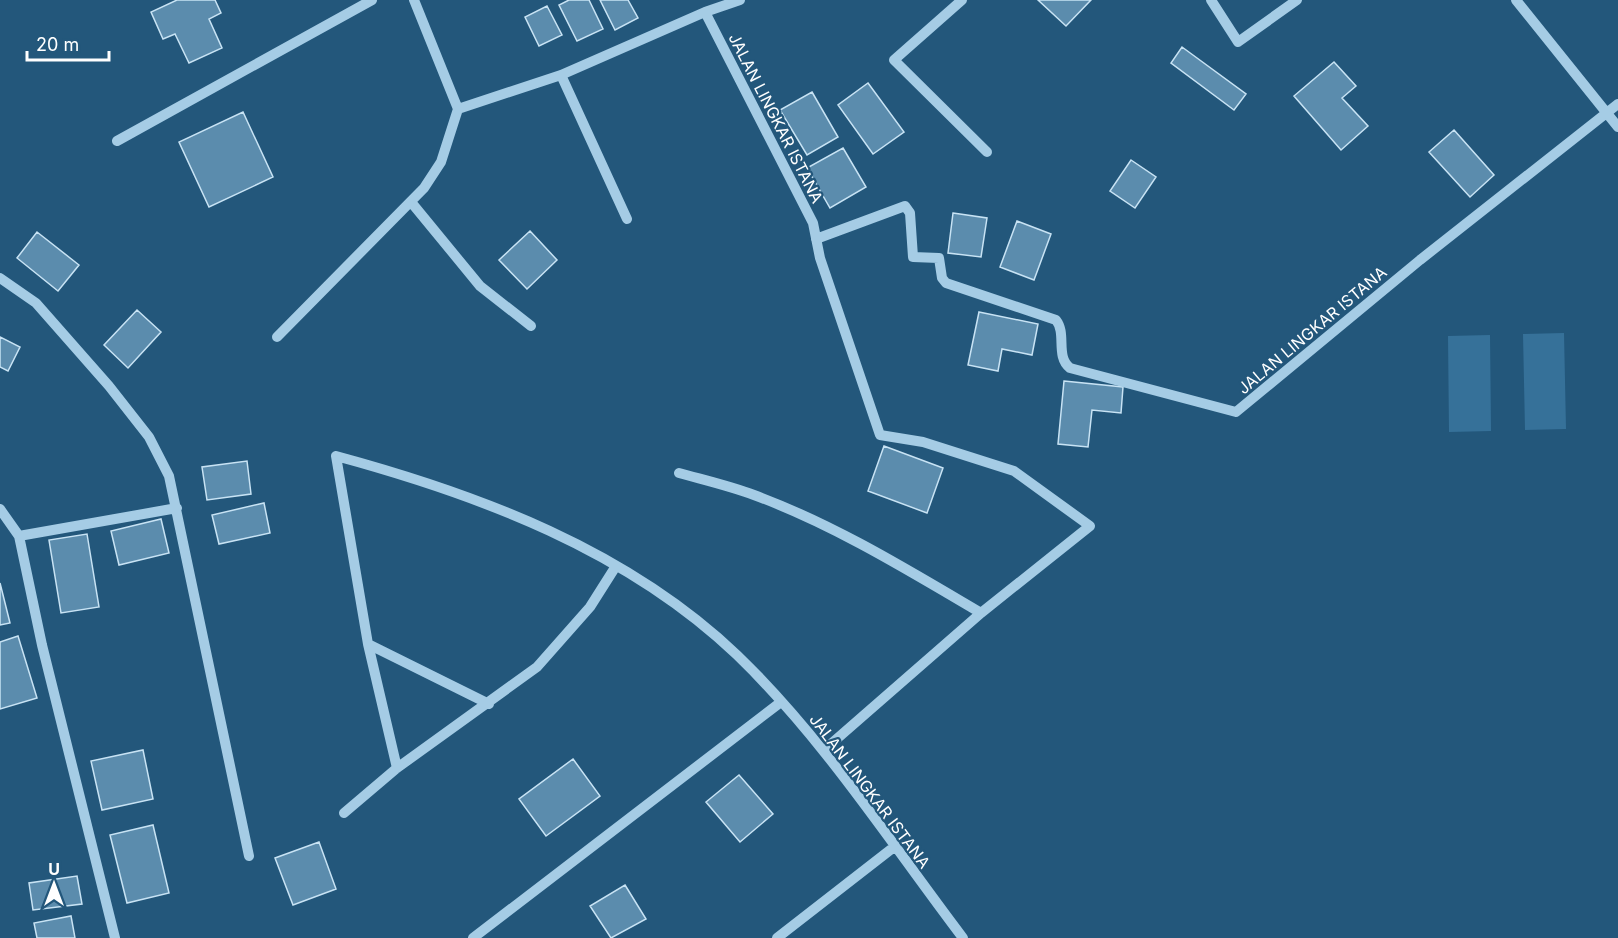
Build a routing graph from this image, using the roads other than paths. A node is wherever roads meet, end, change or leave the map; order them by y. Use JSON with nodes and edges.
{"nodes":[{"id":1,"x":372,"y":0,"type":"edge"},
{"id":2,"x":414,"y":0,"type":"edge"},
{"id":3,"x":740,"y":0,"type":"edge"},
{"id":4,"x":962,"y":0,"type":"edge"},
{"id":5,"x":1211,"y":0,"type":"edge"},
{"id":6,"x":1298,"y":0,"type":"edge"},
{"id":7,"x":1516,"y":0,"type":"edge"},
{"id":8,"x":705,"y":12,"type":"junction"},
{"id":9,"x":561,"y":75,"type":"junction"},
{"id":10,"x":1618,"y":104,"type":"edge"},
{"id":11,"x":458,"y":109,"type":"junction"},
{"id":12,"x":1607,"y":114,"type":"junction"},
{"id":13,"x":1618,"y":127,"type":"edge"},
{"id":14,"x":117,"y":141,"type":"dead end"},
{"id":15,"x":987,"y":152,"type":"dead end"},
{"id":16,"x":411,"y":202,"type":"junction"},
{"id":17,"x":627,"y":219,"type":"dead end"},
{"id":18,"x":816,"y":239,"type":"junction"},
{"id":19,"x":0,"y":278,"type":"edge"},
{"id":20,"x":531,"y":327,"type":"dead end"},
{"id":21,"x":277,"y":337,"type":"dead end"},
{"id":22,"x":679,"y":473,"type":"dead end"},
{"id":23,"x":177,"y":508,"type":"junction"},
{"id":24,"x":0,"y":509,"type":"edge"},
{"id":25,"x":19,"y":536,"type":"junction"},
{"id":26,"x":616,"y":566,"type":"junction"},
{"id":27,"x":981,"y":613,"type":"junction"},
{"id":28,"x":368,"y":644,"type":"junction"},
{"id":29,"x":781,"y":702,"type":"junction"},
{"id":30,"x":489,"y":704,"type":"junction"},
{"id":31,"x":824,"y":750,"type":"junction"},
{"id":32,"x":397,"y":768,"type":"junction"},
{"id":33,"x":344,"y":813,"type":"dead end"},
{"id":34,"x":894,"y":847,"type":"junction"},
{"id":35,"x":249,"y":856,"type":"dead end"},
{"id":36,"x":115,"y":938,"type":"edge"},
{"id":37,"x":473,"y":938,"type":"edge"},
{"id":38,"x":777,"y":938,"type":"edge"},
{"id":39,"x":963,"y":938,"type":"edge"}],
"edges":[{"from":1,"to":14,"type":"street"},
{"from":2,"to":11,"type":"street"},
{"from":3,"to":8,"type":"street"},
{"from":4,"to":15,"type":"street"},
{"from":5,"to":6,"type":"street"},
{"from":7,"to":12,"type":"street"},
{"from":8,"to":9,"type":"street"},
{"from":8,"to":18,"type":"street","name":"JALAN LINGKAR ISTANA"},
{"from":9,"to":11,"type":"street"},
{"from":9,"to":17,"type":"street"},
{"from":10,"to":12,"type":"street"},
{"from":11,"to":16,"type":"street"},
{"from":12,"to":13,"type":"street"},
{"from":12,"to":18,"type":"street","name":"JALAN LINGKAR ISTANA"},
{"from":16,"to":20,"type":"street"},
{"from":16,"to":21,"type":"street"},
{"from":18,"to":27,"type":"street","name":"JALAN LINGKAR ISTANA"},
{"from":19,"to":23,"type":"street"},
{"from":22,"to":27,"type":"street"},
{"from":23,"to":25,"type":"street"},
{"from":23,"to":35,"type":"street"},
{"from":24,"to":25,"type":"street"},
{"from":25,"to":36,"type":"street"},
{"from":26,"to":28,"type":"street","name":"JALAN LINGKAR ISTANA"},
{"from":26,"to":29,"type":"street","name":"JALAN LINGKAR ISTANA"},
{"from":26,"to":30,"type":"street"},
{"from":27,"to":31,"type":"street"},
{"from":28,"to":30,"type":"street"},
{"from":28,"to":32,"type":"street"},
{"from":29,"to":31,"type":"street","name":"JALAN LINGKAR ISTANA"},
{"from":29,"to":37,"type":"street"},
{"from":30,"to":32,"type":"street"},
{"from":31,"to":34,"type":"street","name":"JALAN LINGKAR ISTANA"},
{"from":32,"to":33,"type":"street"},
{"from":34,"to":38,"type":"street"},
{"from":34,"to":39,"type":"street","name":"JALAN LINGKAR ISTANA"}]}
